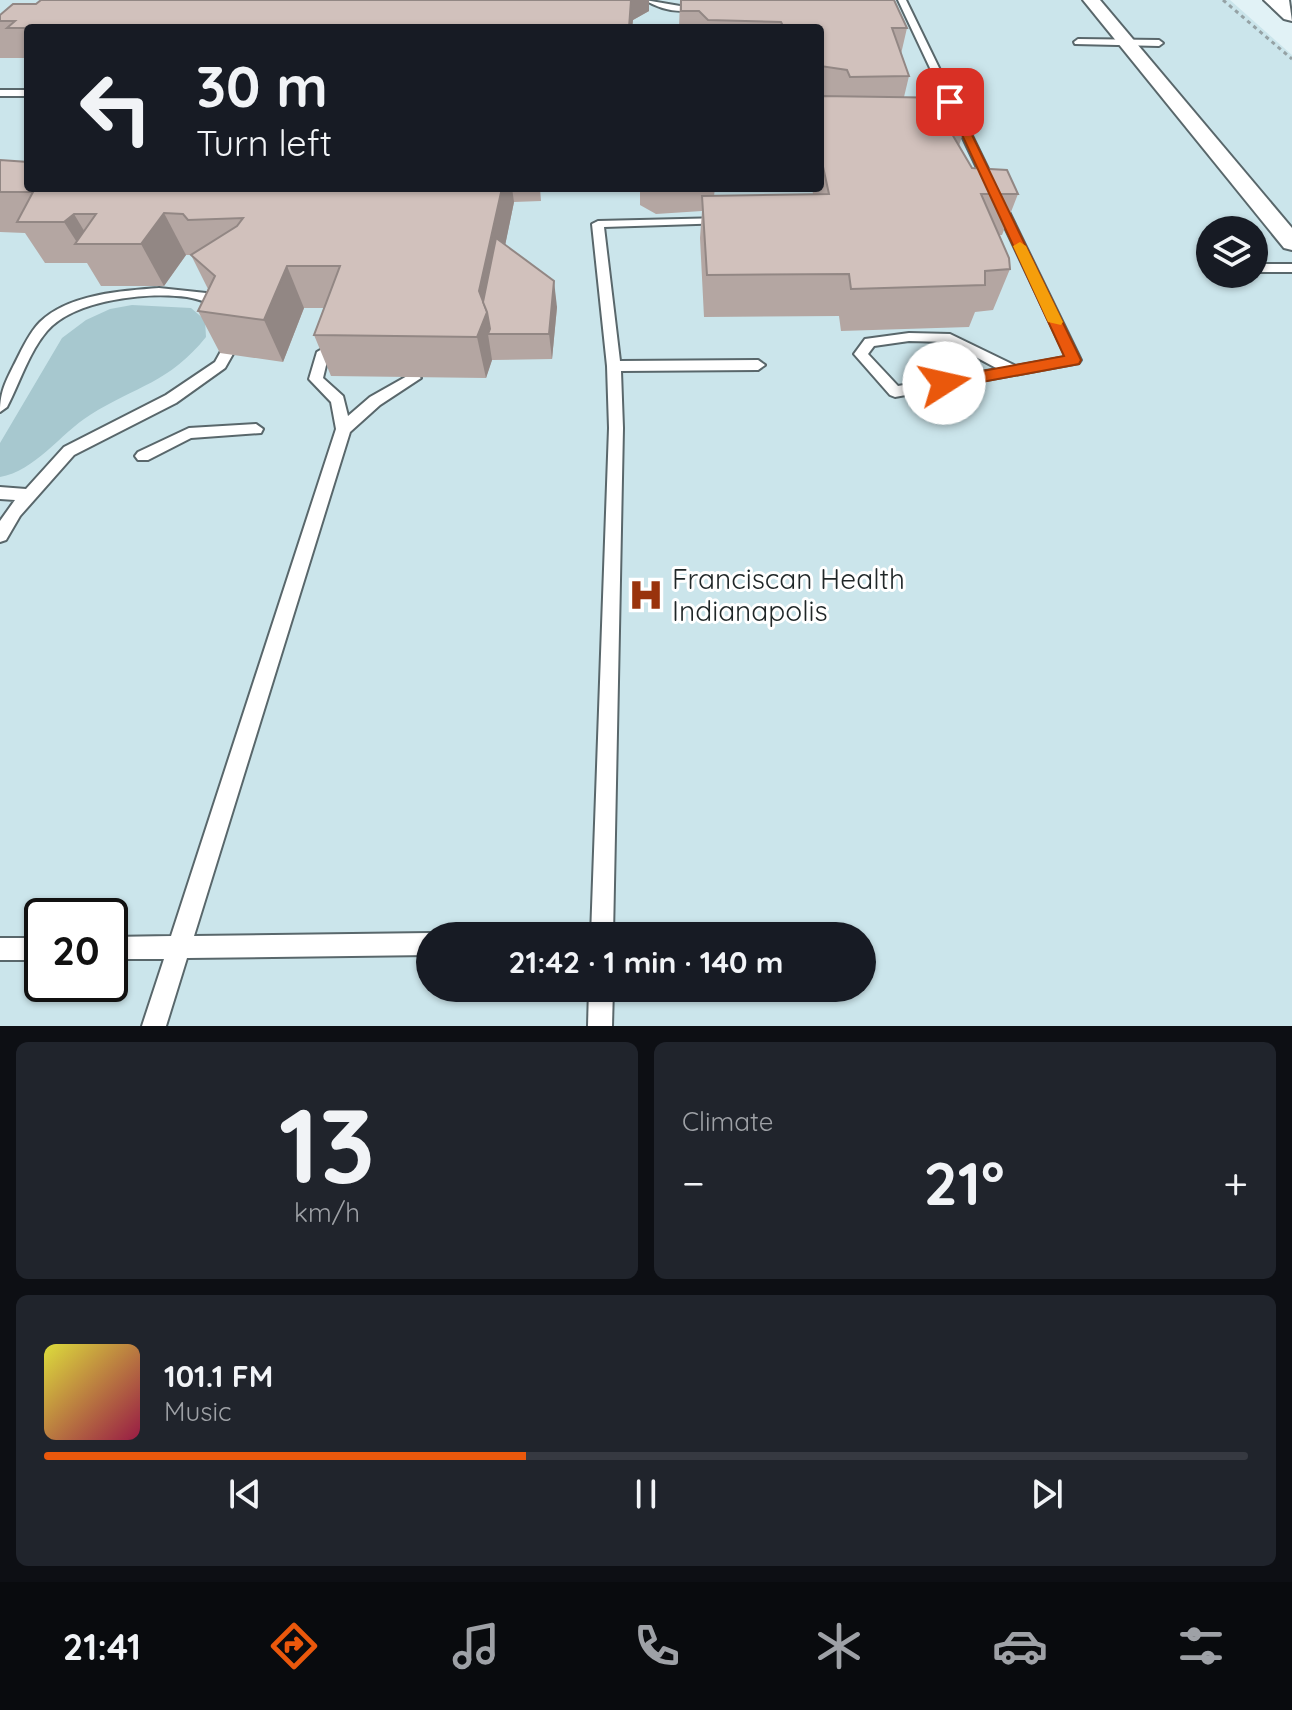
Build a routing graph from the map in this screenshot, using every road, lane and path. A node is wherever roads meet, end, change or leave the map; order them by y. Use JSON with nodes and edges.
{"nodes":[{"id":1,"x":649,"y":0,"type":"edge"},
{"id":2,"x":710,"y":0,"type":"edge"},
{"id":3,"x":902,"y":0,"type":"edge"},
{"id":4,"x":1091,"y":0,"type":"edge"},
{"id":5,"x":1223,"y":0,"type":"edge"},
{"id":6,"x":1275,"y":0,"type":"edge"},
{"id":7,"x":1292,"y":14,"type":"edge"},
{"id":8,"x":1078,"y":42,"type":"dead end"},
{"id":9,"x":1126,"y":42,"type":"junction"},
{"id":10,"x":1159,"y":43,"type":"dead end"},
{"id":11,"x":1292,"y":59,"type":"edge"},
{"id":12,"x":0,"y":93,"type":"edge"},
{"id":13,"x":24,"y":93,"type":"edge"},
{"id":14,"x":732,"y":219,"type":"edge"},
{"id":15,"x":1292,"y":243,"type":"edge"},
{"id":16,"x":1005,"y":258,"type":"edge"},
{"id":17,"x":1268,"y":268,"type":"edge"},
{"id":18,"x":1292,"y":268,"type":"edge"},
{"id":19,"x":1031,"y":269,"type":"junction"},
{"id":20,"x":344,"y":338,"type":"edge"},
{"id":21,"x":758,"y":365,"type":"dead end"},
{"id":22,"x":614,"y":366,"type":"junction"},
{"id":23,"x":1014,"y":371,"type":"junction"},
{"id":24,"x":414,"y":378,"type":"edge"},
{"id":25,"x":0,"y":407,"type":"edge"},
{"id":26,"x":256,"y":429,"type":"dead end"},
{"id":27,"x":343,"y":429,"type":"junction"},
{"id":28,"x":143,"y":456,"type":"dead end"},
{"id":29,"x":0,"y":493,"type":"edge"},
{"id":30,"x":30,"y":495,"type":"junction"},
{"id":31,"x":0,"y":535,"type":"edge"},
{"id":32,"x":602,"y":922,"type":"edge"},
{"id":33,"x":416,"y":944,"type":"edge"},
{"id":34,"x":179,"y":947,"type":"junction"},
{"id":35,"x":128,"y":948,"type":"edge"},
{"id":36,"x":0,"y":949,"type":"edge"},
{"id":37,"x":24,"y":949,"type":"edge"},
{"id":38,"x":601,"y":1002,"type":"edge"},
{"id":39,"x":154,"y":1026,"type":"edge"},
{"id":40,"x":600,"y":1026,"type":"edge"}],
"edges":[{"from":1,"to":2,"type":"lane"},
{"from":3,"to":19,"type":"lane"},
{"from":4,"to":9,"type":"street"},
{"from":5,"to":11,"type":"path"},
{"from":6,"to":7,"type":"main road"},
{"from":8,"to":9,"type":"lane"},
{"from":9,"to":10,"type":"lane"},
{"from":9,"to":15,"type":"street"},
{"from":12,"to":13,"type":"lane"},
{"from":14,"to":22,"type":"lane"},
{"from":16,"to":19,"type":"lane"},
{"from":17,"to":18,"type":"lane"},
{"from":19,"to":23,"type":"lane"},
{"from":20,"to":27,"type":"lane"},
{"from":21,"to":22,"type":"lane"},
{"from":22,"to":32,"type":"lane"},
{"from":23,"to":23,"type":"lane"},
{"from":24,"to":27,"type":"lane"},
{"from":25,"to":30,"type":"lane"},
{"from":26,"to":28,"type":"lane"},
{"from":27,"to":34,"type":"lane"},
{"from":29,"to":30,"type":"lane"},
{"from":30,"to":31,"type":"lane"},
{"from":33,"to":34,"type":"lane"},
{"from":34,"to":35,"type":"lane"},
{"from":34,"to":39,"type":"lane"},
{"from":36,"to":37,"type":"lane"},
{"from":38,"to":40,"type":"lane"}]}
